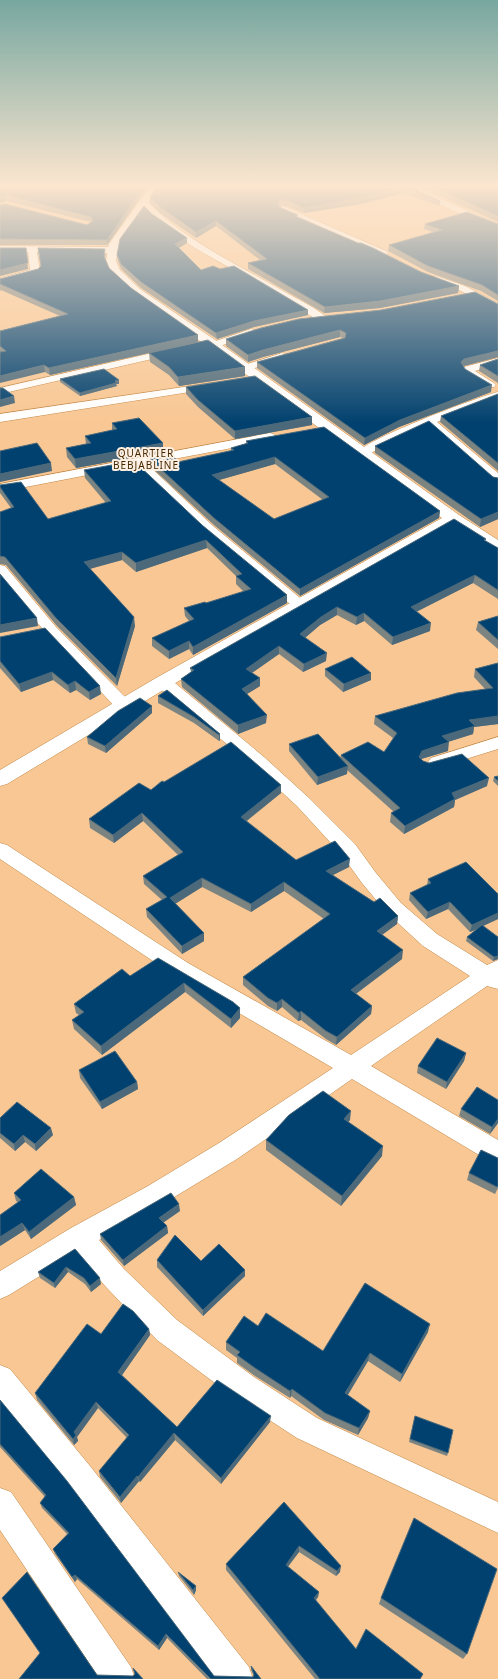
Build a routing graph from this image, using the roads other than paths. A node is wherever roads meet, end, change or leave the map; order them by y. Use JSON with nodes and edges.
{"nodes":[{"id":1,"x":34,"y":266,"type":"edge"},
{"id":2,"x":113,"y":266,"type":"edge"},
{"id":3,"x":234,"y":266,"type":"edge"},
{"id":4,"x":424,"y":275,"type":"edge"},
{"id":5,"x":0,"y":281,"type":"edge"},
{"id":6,"x":476,"y":294,"type":"junction"},
{"id":7,"x":461,"y":297,"type":"edge"},
{"id":8,"x":498,"y":307,"type":"edge"},
{"id":9,"x":307,"y":320,"type":"edge"},
{"id":10,"x":264,"y":329,"type":"edge"},
{"id":11,"x":213,"y":344,"type":"junction"},
{"id":12,"x":290,"y":354,"type":"edge"},
{"id":13,"x":498,"y":361,"type":"edge"},
{"id":14,"x":245,"y":374,"type":"junction"},
{"id":15,"x":220,"y":384,"type":"edge"},
{"id":16,"x":0,"y":391,"type":"edge"},
{"id":17,"x":496,"y":397,"type":"edge"},
{"id":18,"x":0,"y":418,"type":"edge"},
{"id":19,"x":429,"y":421,"type":"junction"},
{"id":20,"x":329,"y":427,"type":"junction"},
{"id":21,"x":314,"y":430,"type":"edge"},
{"id":22,"x":283,"y":435,"type":"edge"},
{"id":23,"x":364,"y":452,"type":"junction"},
{"id":24,"x":137,"y":462,"type":"junction"},
{"id":25,"x":498,"y":480,"type":"edge"},
{"id":26,"x":0,"y":488,"type":"edge"},
{"id":27,"x":453,"y":518,"type":"junction"},
{"id":28,"x":498,"y":547,"type":"edge"},
{"id":29,"x":0,"y":569,"type":"edge"},
{"id":30,"x":300,"y":605,"type":"junction"},
{"id":31,"x":163,"y":682,"type":"junction"},
{"id":32,"x":122,"y":705,"type":"junction"},
{"id":33,"x":498,"y":743,"type":"edge"},
{"id":34,"x":428,"y":764,"type":"edge"},
{"id":35,"x":0,"y":779,"type":"edge"},
{"id":36,"x":0,"y":850,"type":"edge"},
{"id":37,"x":494,"y":975,"type":"edge"},
{"id":38,"x":350,"y":1067,"type":"junction"},
{"id":39,"x":498,"y":1153,"type":"edge"},
{"id":40,"x":80,"y":1237,"type":"junction"},
{"id":41,"x":0,"y":1286,"type":"edge"},
{"id":42,"x":0,"y":1379,"type":"edge"},
{"id":43,"x":0,"y":1503,"type":"edge"},
{"id":44,"x":498,"y":1518,"type":"edge"},
{"id":45,"x":119,"y":1679,"type":"edge"},
{"id":46,"x":237,"y":1679,"type":"edge"}],
"edges":[{"from":1,"to":5,"type":"street"},
{"from":2,"to":11,"type":"main road"},
{"from":3,"to":9,"type":"street"},
{"from":4,"to":6,"type":"street"},
{"from":6,"to":7,"type":"street"},
{"from":6,"to":8,"type":"street"},
{"from":10,"to":11,"type":"street"},
{"from":11,"to":14,"type":"main road"},
{"from":11,"to":16,"type":"street"},
{"from":12,"to":14,"type":"street"},
{"from":13,"to":17,"type":"street"},
{"from":14,"to":20,"type":"main road"},
{"from":15,"to":18,"type":"street"},
{"from":17,"to":19,"type":"street"},
{"from":19,"to":23,"type":"street"},
{"from":19,"to":25,"type":"street"},
{"from":20,"to":21,"type":"street"},
{"from":20,"to":23,"type":"main road"},
{"from":22,"to":24,"type":"street"},
{"from":23,"to":27,"type":"main road"},
{"from":24,"to":26,"type":"street"},
{"from":24,"to":30,"type":"street"},
{"from":27,"to":28,"type":"main road"},
{"from":27,"to":30,"type":"main road"},
{"from":29,"to":32,"type":"street"},
{"from":30,"to":31,"type":"main road"},
{"from":31,"to":32,"type":"main road"},
{"from":31,"to":37,"type":"street"},
{"from":32,"to":35,"type":"main road"},
{"from":33,"to":34,"type":"street"},
{"from":36,"to":38,"type":"street"},
{"from":37,"to":38,"type":"street"},
{"from":38,"to":39,"type":"street"},
{"from":38,"to":40,"type":"street"},
{"from":40,"to":41,"type":"street"},
{"from":40,"to":44,"type":"street"},
{"from":42,"to":46,"type":"street"},
{"from":43,"to":45,"type":"street"}]}
